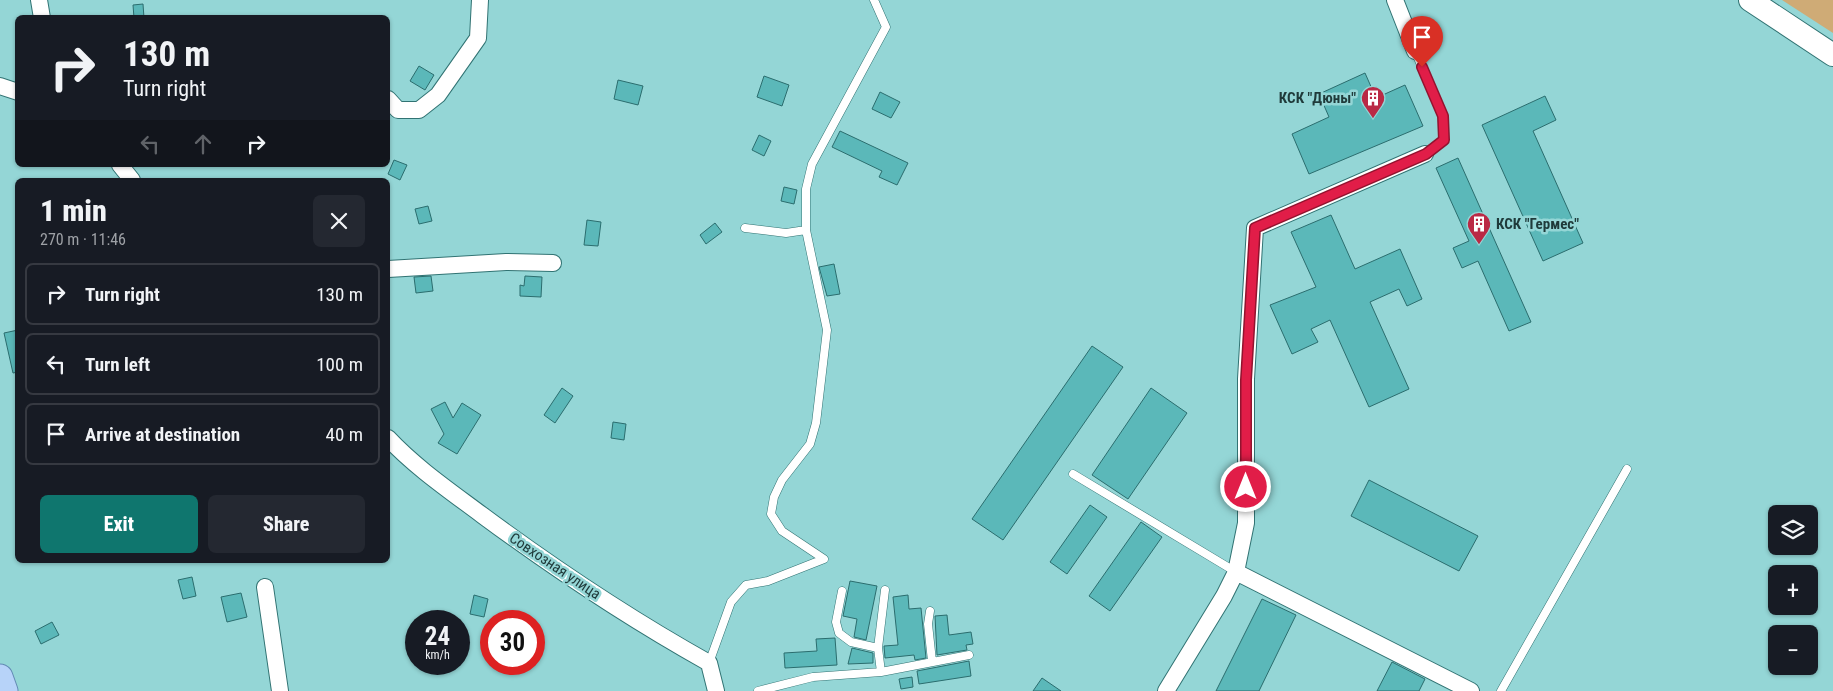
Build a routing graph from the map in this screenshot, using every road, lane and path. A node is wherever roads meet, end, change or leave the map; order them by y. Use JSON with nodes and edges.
{"nodes":[{"id":1,"x":39,"y":0,"type":"edge"},
{"id":2,"x":480,"y":0,"type":"edge"},
{"id":3,"x":874,"y":0,"type":"edge"},
{"id":4,"x":1395,"y":0,"type":"edge"},
{"id":5,"x":1750,"y":0,"type":"edge"},
{"id":6,"x":42,"y":15,"type":"edge"},
{"id":7,"x":1415,"y":51,"type":"joint"},
{"id":8,"x":1833,"y":55,"type":"edge"},
{"id":9,"x":0,"y":86,"type":"edge"},
{"id":10,"x":15,"y":91,"type":"edge"},
{"id":11,"x":390,"y":101,"type":"edge"},
{"id":12,"x":1426,"y":154,"type":"joint"},
{"id":13,"x":122,"y":167,"type":"edge"},
{"id":14,"x":130,"y":178,"type":"edge"},
{"id":15,"x":745,"y":228,"type":"dead end"},
{"id":16,"x":806,"y":230,"type":"junction"},
{"id":17,"x":553,"y":263,"type":"dead end"},
{"id":18,"x":390,"y":269,"type":"edge"},
{"id":19,"x":390,"y":440,"type":"edge"},
{"id":20,"x":1627,"y":469,"type":"dead end"},
{"id":21,"x":1074,"y":474,"type":"dead end"},
{"id":22,"x":1236,"y":572,"type":"junction"},
{"id":23,"x":266,"y":587,"type":"dead end"},
{"id":24,"x":885,"y":590,"type":"dead end"},
{"id":25,"x":842,"y":591,"type":"dead end"},
{"id":26,"x":930,"y":611,"type":"dead end"},
{"id":27,"x":878,"y":648,"type":"junction"},
{"id":28,"x":969,"y":655,"type":"dead end"},
{"id":29,"x":932,"y":661,"type":"junction"},
{"id":30,"x":709,"y":662,"type":"junction"},
{"id":31,"x":881,"y":672,"type":"junction"},
{"id":32,"x":0,"y":677,"type":"edge"},
{"id":33,"x":5,"y":691,"type":"edge"},
{"id":34,"x":280,"y":691,"type":"edge"},
{"id":35,"x":716,"y":691,"type":"edge"},
{"id":36,"x":758,"y":691,"type":"edge"},
{"id":37,"x":1166,"y":691,"type":"edge"},
{"id":38,"x":1471,"y":691,"type":"edge"},
{"id":39,"x":1501,"y":691,"type":"edge"}],
"edges":[{"from":1,"to":6,"type":"street"},
{"from":2,"to":11,"type":"street"},
{"from":3,"to":16,"type":"lane"},
{"from":4,"to":7,"type":"street"},
{"from":5,"to":8,"type":"main road"},
{"from":7,"to":12,"type":"lane"},
{"from":9,"to":10,"type":"street"},
{"from":12,"to":22,"type":"street"},
{"from":13,"to":14,"type":"street"},
{"from":15,"to":16,"type":"lane"},
{"from":16,"to":30,"type":"lane"},
{"from":17,"to":18,"type":"street"},
{"from":19,"to":30,"type":"street","name":"Совхозная улица"},
{"from":20,"to":39,"type":"lane"},
{"from":21,"to":22,"type":"lane"},
{"from":22,"to":37,"type":"street"},
{"from":22,"to":38,"type":"street"},
{"from":23,"to":34,"type":"street"},
{"from":24,"to":27,"type":"lane"},
{"from":25,"to":27,"type":"lane"},
{"from":26,"to":29,"type":"lane"},
{"from":27,"to":31,"type":"lane"},
{"from":28,"to":29,"type":"lane"},
{"from":29,"to":31,"type":"lane"},
{"from":30,"to":35,"type":"street"},
{"from":31,"to":36,"type":"lane"},
{"from":32,"to":33,"type":"main road"}]}
